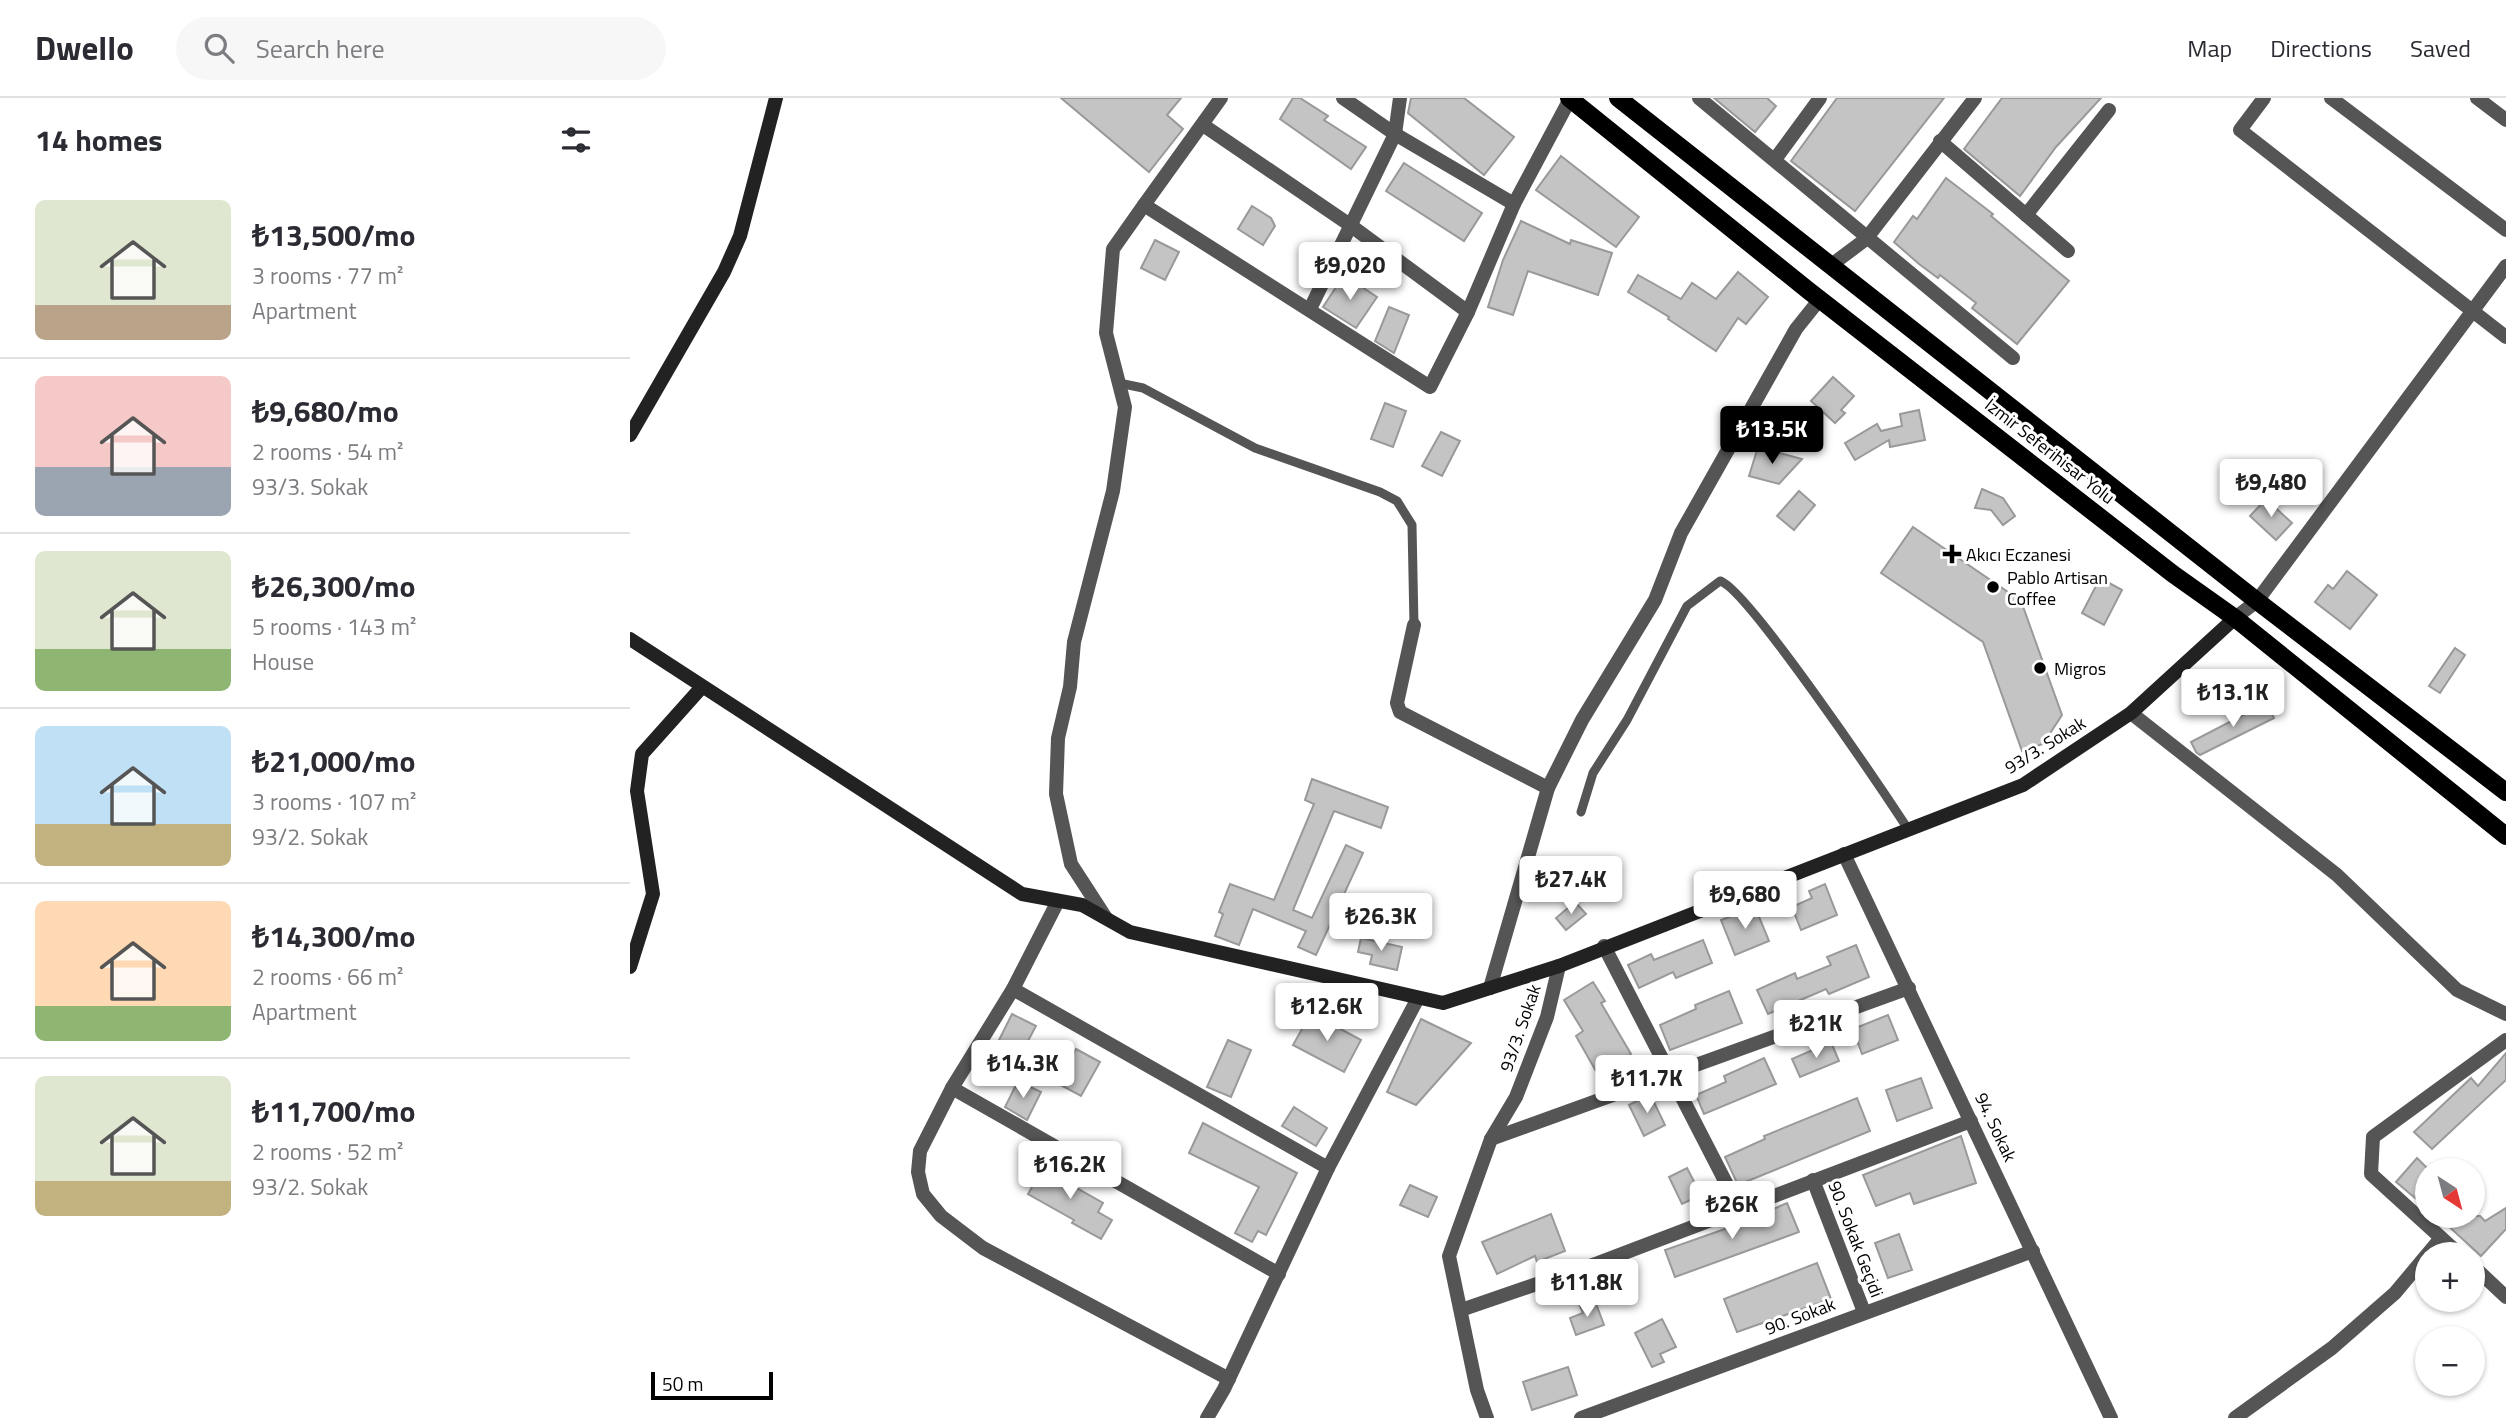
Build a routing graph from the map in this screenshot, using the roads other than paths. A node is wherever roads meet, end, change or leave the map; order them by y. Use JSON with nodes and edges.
{"nodes":[{"id":1,"x":776,"y":98,"type":"edge"},
{"id":2,"x":1221,"y":98,"type":"edge"},
{"id":3,"x":1343,"y":98,"type":"edge"},
{"id":4,"x":1400,"y":98,"type":"edge"},
{"id":5,"x":1618,"y":98,"type":"edge"},
{"id":6,"x":1699,"y":98,"type":"edge"},
{"id":7,"x":1820,"y":98,"type":"edge"},
{"id":8,"x":1975,"y":98,"type":"edge"},
{"id":9,"x":2264,"y":98,"type":"edge"},
{"id":10,"x":2331,"y":98,"type":"edge"},
{"id":11,"x":2477,"y":98,"type":"edge"},
{"id":12,"x":1570,"y":99,"type":"edge"},
{"id":13,"x":2109,"y":110,"type":"dead end"},
{"id":14,"x":2506,"y":120,"type":"edge"},
{"id":15,"x":1203,"y":125,"type":"junction"},
{"id":16,"x":1395,"y":134,"type":"junction"},
{"id":17,"x":1940,"y":141,"type":"junction"},
{"id":18,"x":1776,"y":158,"type":"junction"},
{"id":19,"x":1514,"y":204,"type":"junction"},
{"id":20,"x":1144,"y":205,"type":"junction"},
{"id":21,"x":2026,"y":215,"type":"junction"},
{"id":22,"x":1350,"y":225,"type":"junction"},
{"id":23,"x":2506,"y":230,"type":"edge"},
{"id":24,"x":1866,"y":239,"type":"junction"},
{"id":25,"x":2068,"y":251,"type":"dead end"},
{"id":26,"x":1830,"y":266,"type":"junction"},
{"id":27,"x":2506,"y":266,"type":"edge"},
{"id":28,"x":1820,"y":299,"type":"junction"},
{"id":29,"x":1310,"y":309,"type":"junction"},
{"id":30,"x":2473,"y":309,"type":"junction"},
{"id":31,"x":1468,"y":312,"type":"junction"},
{"id":32,"x":2506,"y":337,"type":"edge"},
{"id":33,"x":2013,"y":358,"type":"dead end"},
{"id":34,"x":1119,"y":383,"type":"junction"},
{"id":35,"x":630,"y":435,"type":"edge"},
{"id":36,"x":2257,"y":601,"type":"junction"},
{"id":37,"x":2235,"y":618,"type":"junction"},
{"id":38,"x":1414,"y":625,"type":"joint"},
{"id":39,"x":630,"y":639,"type":"edge"},
{"id":40,"x":701,"y":688,"type":"junction"},
{"id":41,"x":2131,"y":713,"type":"junction"},
{"id":42,"x":1548,"y":788,"type":"junction"},
{"id":43,"x":2506,"y":793,"type":"edge"},
{"id":44,"x":1581,"y":811,"type":"dead end"},
{"id":45,"x":1908,"y":829,"type":"junction"},
{"id":46,"x":2501,"y":832,"type":"edge"},
{"id":47,"x":2506,"y":847,"type":"edge"},
{"id":48,"x":1844,"y":853,"type":"junction"},
{"id":49,"x":1058,"y":901,"type":"junction"},
{"id":50,"x":1106,"y":918,"type":"junction"},
{"id":51,"x":1604,"y":946,"type":"junction"},
{"id":52,"x":1559,"y":965,"type":"junction"},
{"id":53,"x":630,"y":967,"type":"edge"},
{"id":54,"x":1490,"y":988,"type":"junction"},
{"id":55,"x":1909,"y":988,"type":"junction"},
{"id":56,"x":1013,"y":989,"type":"junction"},
{"id":57,"x":1418,"y":998,"type":"junction"},
{"id":58,"x":2506,"y":1014,"type":"edge"},
{"id":59,"x":2506,"y":1040,"type":"edge"},
{"id":60,"x":1672,"y":1074,"type":"junction"},
{"id":61,"x":952,"y":1088,"type":"junction"},
{"id":62,"x":1972,"y":1121,"type":"junction"},
{"id":63,"x":1491,"y":1139,"type":"junction"},
{"id":64,"x":1328,"y":1168,"type":"junction"},
{"id":65,"x":1813,"y":1180,"type":"junction"},
{"id":66,"x":1740,"y":1210,"type":"junction"},
{"id":67,"x":2441,"y":1238,"type":"junction"},
{"id":68,"x":2445,"y":1242,"type":"edge"},
{"id":69,"x":2033,"y":1251,"type":"junction"},
{"id":70,"x":1279,"y":1274,"type":"junction"},
{"id":71,"x":2485,"y":1275,"type":"edge"},
{"id":72,"x":2502,"y":1288,"type":"edge"},
{"id":73,"x":1461,"y":1310,"type":"junction"},
{"id":74,"x":1864,"y":1312,"type":"junction"},
{"id":75,"x":1229,"y":1379,"type":"junction"},
{"id":76,"x":1207,"y":1418,"type":"edge"},
{"id":77,"x":1487,"y":1418,"type":"edge"},
{"id":78,"x":1581,"y":1418,"type":"edge"},
{"id":79,"x":2111,"y":1418,"type":"edge"},
{"id":80,"x":2235,"y":1418,"type":"edge"}],
"edges":[{"from":1,"to":35,"type":"street"},
{"from":2,"to":15,"type":"street"},
{"from":3,"to":16,"type":"street"},
{"from":4,"to":16,"type":"street"},
{"from":5,"to":26,"type":"main road","name":"İzmir Seferihisar Yolu"},
{"from":6,"to":18,"type":"street"},
{"from":7,"to":18,"type":"street"},
{"from":8,"to":17,"type":"street"},
{"from":9,"to":30,"type":"street"},
{"from":10,"to":23,"type":"street"},
{"from":11,"to":14,"type":"street"},
{"from":12,"to":19,"type":"street"},
{"from":12,"to":28,"type":"main road","name":"İzmir Seferihisar Yolu"},
{"from":13,"to":21,"type":"street"},
{"from":15,"to":20,"type":"street"},
{"from":15,"to":22,"type":"street"},
{"from":16,"to":19,"type":"street"},
{"from":16,"to":22,"type":"street"},
{"from":17,"to":21,"type":"street"},
{"from":17,"to":24,"type":"street"},
{"from":18,"to":24,"type":"street"},
{"from":19,"to":31,"type":"street"},
{"from":20,"to":29,"type":"street"},
{"from":20,"to":34,"type":"street"},
{"from":21,"to":25,"type":"street"},
{"from":22,"to":29,"type":"street"},
{"from":22,"to":31,"type":"street"},
{"from":24,"to":26,"type":"street"},
{"from":24,"to":33,"type":"street"},
{"from":26,"to":36,"type":"main road","name":"İzmir Seferihisar Yolu"},
{"from":27,"to":30,"type":"street"},
{"from":28,"to":37,"type":"main road","name":"İzmir Seferihisar Yolu"},
{"from":28,"to":42,"type":"street"},
{"from":29,"to":31,"type":"street"},
{"from":30,"to":32,"type":"street"},
{"from":30,"to":36,"type":"street"},
{"from":34,"to":38,"type":"lane"},
{"from":34,"to":50,"type":"street"},
{"from":36,"to":37,"type":"street"},
{"from":36,"to":43,"type":"main road","name":"İzmir Seferihisar Yolu"},
{"from":37,"to":41,"type":"street","name":"93/3. Sokak"},
{"from":37,"to":46,"type":"main road","name":"İzmir Seferihisar Yolu"},
{"from":38,"to":42,"type":"street"},
{"from":39,"to":40,"type":"street"},
{"from":40,"to":49,"type":"street"},
{"from":40,"to":53,"type":"street"},
{"from":41,"to":45,"type":"street","name":"93/3. Sokak"},
{"from":41,"to":58,"type":"street"},
{"from":42,"to":54,"type":"street"},
{"from":44,"to":45,"type":"lane"},
{"from":45,"to":48,"type":"street","name":"93/3. Sokak"},
{"from":46,"to":47,"type":"street"},
{"from":48,"to":51,"type":"street","name":"93/3. Sokak"},
{"from":48,"to":55,"type":"street","name":"94. Sokak"},
{"from":49,"to":50,"type":"street"},
{"from":49,"to":56,"type":"street"},
{"from":50,"to":57,"type":"street"},
{"from":51,"to":52,"type":"street","name":"93/3. Sokak"},
{"from":51,"to":60,"type":"street"},
{"from":52,"to":54,"type":"street"},
{"from":52,"to":63,"type":"street","name":"93/3. Sokak"},
{"from":54,"to":57,"type":"street"},
{"from":55,"to":60,"type":"street"},
{"from":55,"to":62,"type":"street","name":"94. Sokak"},
{"from":56,"to":61,"type":"street"},
{"from":56,"to":64,"type":"street"},
{"from":57,"to":64,"type":"street"},
{"from":59,"to":67,"type":"street"},
{"from":60,"to":63,"type":"street"},
{"from":60,"to":66,"type":"street"},
{"from":61,"to":70,"type":"street"},
{"from":61,"to":75,"type":"street"},
{"from":62,"to":65,"type":"street"},
{"from":62,"to":69,"type":"street","name":"94. Sokak"},
{"from":63,"to":73,"type":"street","name":"93/3. Sokak"},
{"from":64,"to":70,"type":"street"},
{"from":65,"to":66,"type":"street"},
{"from":65,"to":74,"type":"street","name":"90. Sokak Geçidi"},
{"from":66,"to":73,"type":"street"},
{"from":67,"to":68,"type":"street"},
{"from":67,"to":80,"type":"street"},
{"from":69,"to":74,"type":"street","name":"90. Sokak"},
{"from":69,"to":79,"type":"street","name":"94. Sokak"},
{"from":70,"to":75,"type":"street"},
{"from":71,"to":72,"type":"street"},
{"from":73,"to":77,"type":"street"},
{"from":74,"to":78,"type":"street","name":"90. Sokak"},
{"from":75,"to":76,"type":"street"}]}
